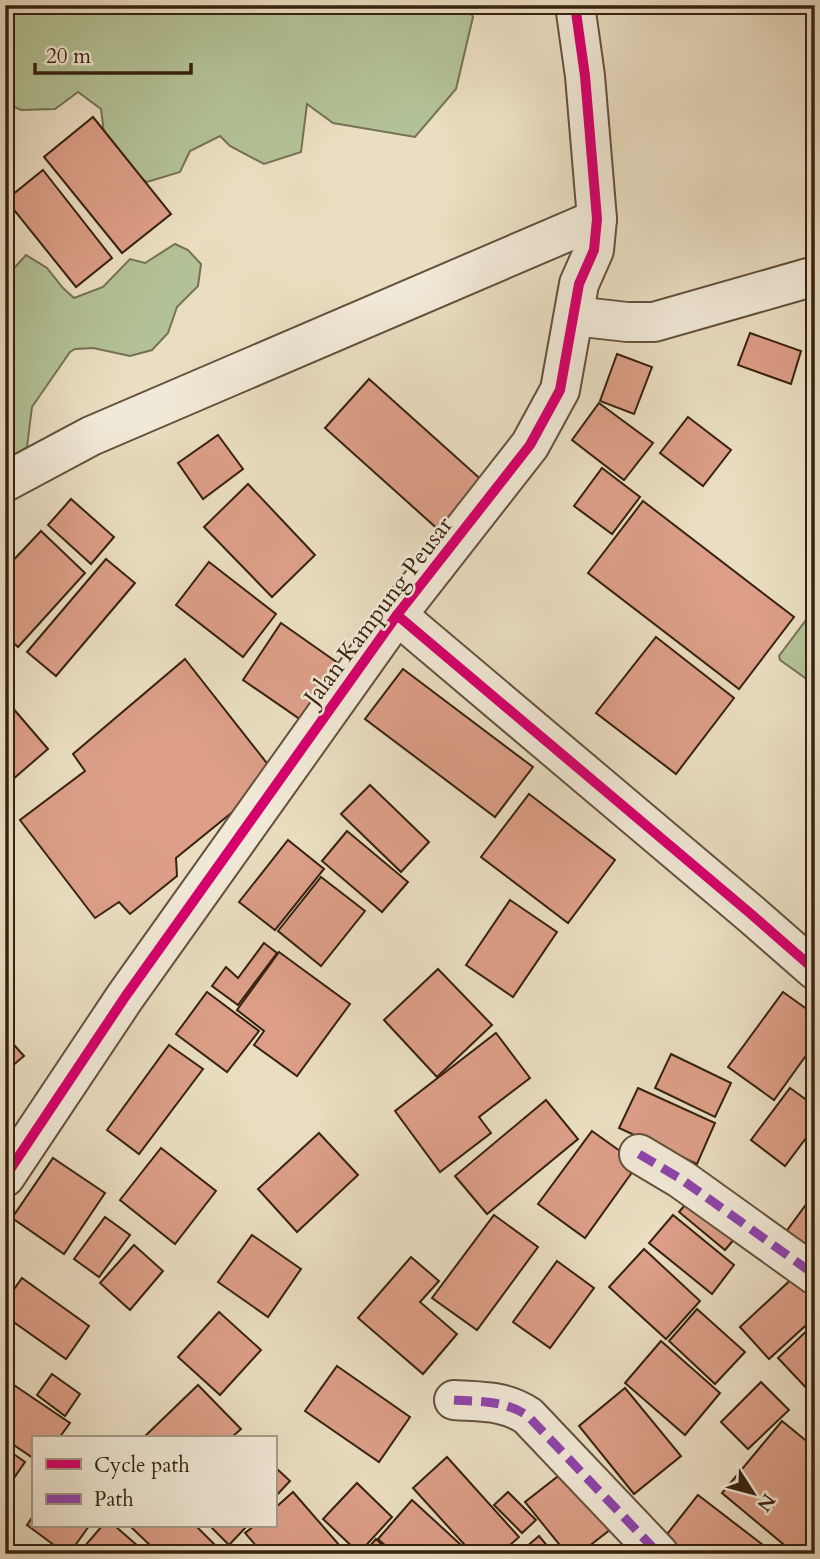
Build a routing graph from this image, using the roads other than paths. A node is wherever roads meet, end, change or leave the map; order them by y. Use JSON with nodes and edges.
{"nodes":[{"id":1,"x":575,"y":5,"type":"edge"},
{"id":2,"x":597,"y":219,"type":"junction"},
{"id":3,"x":815,"y":276,"type":"edge"},
{"id":4,"x":574,"y":316,"type":"junction"},
{"id":5,"x":5,"y":482,"type":"edge"},
{"id":6,"x":397,"y":615,"type":"junction"},
{"id":7,"x":815,"y":970,"type":"edge"},
{"id":8,"x":639,"y":1154,"type":"dead end"},
{"id":9,"x":5,"y":1177,"type":"edge"},
{"id":10,"x":815,"y":1275,"type":"edge"},
{"id":11,"x":454,"y":1400,"type":"dead end"},
{"id":12,"x":659,"y":1554,"type":"edge"}],
"edges":[{"from":1,"to":2,"type":"street","name":"Jalan Kampung Peusar"},
{"from":2,"to":4,"type":"street","name":"Jalan Kampung Peusar"},
{"from":2,"to":5,"type":"street"},
{"from":3,"to":4,"type":"street"},
{"from":4,"to":6,"type":"street","name":"Jalan Kampung Peusar"},
{"from":6,"to":7,"type":"street"},
{"from":6,"to":9,"type":"street","name":"Jalan Kampung Peusar"},
{"from":8,"to":10,"type":"street"},
{"from":11,"to":12,"type":"street"}]}
